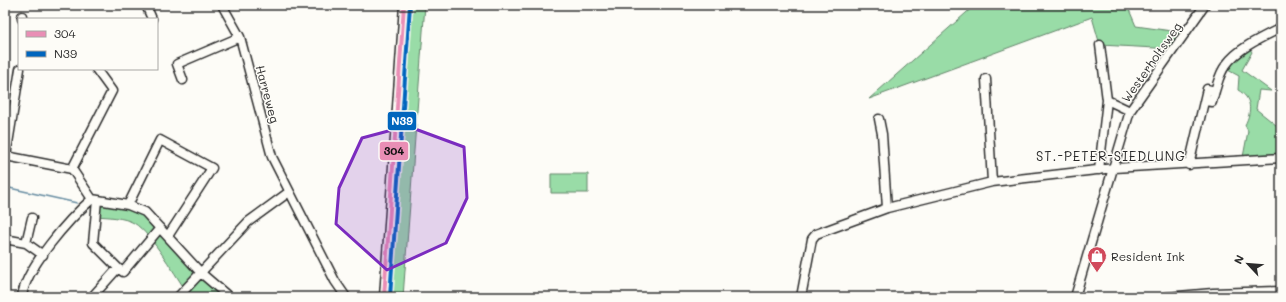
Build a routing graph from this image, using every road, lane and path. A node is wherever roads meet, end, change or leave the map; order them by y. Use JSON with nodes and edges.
{"nodes":[{"id":1,"x":146,"y":5,"type":"edge"},
{"id":2,"x":222,"y":5,"type":"edge"},
{"id":3,"x":404,"y":5,"type":"edge"},
{"id":4,"x":1206,"y":5,"type":"edge"},
{"id":5,"x":152,"y":18,"type":"edge"},
{"id":6,"x":1281,"y":28,"type":"edge"},
{"id":7,"x":240,"y":38,"type":"junction"},
{"id":8,"x":1100,"y":45,"type":"dead end"},
{"id":9,"x":20,"y":70,"type":"edge"},
{"id":10,"x":97,"y":70,"type":"edge"},
{"id":11,"x":986,"y":79,"type":"dead end"},
{"id":12,"x":183,"y":80,"type":"dead end"},
{"id":13,"x":1107,"y":100,"type":"junction"},
{"id":14,"x":1130,"y":111,"type":"junction"},
{"id":15,"x":879,"y":119,"type":"dead end"},
{"id":16,"x":1281,"y":158,"type":"edge"},
{"id":17,"x":1189,"y":165,"type":"junction"},
{"id":18,"x":1114,"y":168,"type":"junction"},
{"id":19,"x":72,"y":169,"type":"junction"},
{"id":20,"x":1099,"y":170,"type":"junction"},
{"id":21,"x":992,"y":182,"type":"junction"},
{"id":22,"x":289,"y":192,"type":"junction"},
{"id":23,"x":95,"y":200,"type":"junction"},
{"id":24,"x":128,"y":205,"type":"junction"},
{"id":25,"x":887,"y":208,"type":"junction"},
{"id":26,"x":32,"y":218,"type":"dead end"},
{"id":27,"x":160,"y":228,"type":"junction"},
{"id":28,"x":168,"y":236,"type":"junction"},
{"id":29,"x":5,"y":239,"type":"edge"},
{"id":30,"x":26,"y":243,"type":"junction"},
{"id":31,"x":43,"y":255,"type":"junction"},
{"id":32,"x":118,"y":268,"type":"junction"},
{"id":33,"x":201,"y":273,"type":"junction"},
{"id":34,"x":1281,"y":291,"type":"edge"},
{"id":35,"x":22,"y":297,"type":"edge"},
{"id":36,"x":93,"y":297,"type":"edge"},
{"id":37,"x":178,"y":297,"type":"edge"},
{"id":38,"x":229,"y":297,"type":"edge"},
{"id":39,"x":346,"y":297,"type":"edge"},
{"id":40,"x":384,"y":297,"type":"edge"},
{"id":41,"x":801,"y":297,"type":"edge"},
{"id":42,"x":1075,"y":297,"type":"edge"},
{"id":43,"x":1167,"y":297,"type":"edge"}],
"edges":[{"from":1,"to":5,"type":"street"},
{"from":2,"to":7,"type":"street","name":"Harreweg"},
{"from":3,"to":40,"type":"street"},
{"from":4,"to":14,"type":"street","name":"Westerholtsweg"},
{"from":6,"to":17,"type":"street"},
{"from":7,"to":12,"type":"street"},
{"from":7,"to":22,"type":"street","name":"Harreweg"},
{"from":8,"to":13,"type":"street"},
{"from":9,"to":19,"type":"street"},
{"from":10,"to":19,"type":"street"},
{"from":11,"to":21,"type":"street"},
{"from":13,"to":14,"type":"street"},
{"from":13,"to":20,"type":"street"},
{"from":14,"to":18,"type":"street","name":"Westerholtsweg"},
{"from":15,"to":25,"type":"street"},
{"from":16,"to":17,"type":"street"},
{"from":17,"to":18,"type":"street"},
{"from":18,"to":20,"type":"street"},
{"from":18,"to":42,"type":"street","name":"Westerholtsweg"},
{"from":19,"to":23,"type":"street"},
{"from":20,"to":21,"type":"street"},
{"from":21,"to":25,"type":"street"},
{"from":22,"to":33,"type":"street"},
{"from":22,"to":39,"type":"street","name":"Harreweg"},
{"from":23,"to":24,"type":"street"},
{"from":23,"to":31,"type":"street"},
{"from":23,"to":32,"type":"street"},
{"from":24,"to":27,"type":"street"},
{"from":24,"to":28,"type":"street"},
{"from":25,"to":41,"type":"street"},
{"from":26,"to":30,"type":"street"},
{"from":27,"to":28,"type":"street"},
{"from":27,"to":32,"type":"street"},
{"from":28,"to":33,"type":"street"},
{"from":29,"to":30,"type":"street"},
{"from":30,"to":31,"type":"street"},
{"from":31,"to":35,"type":"street"},
{"from":32,"to":36,"type":"street"},
{"from":33,"to":37,"type":"street"},
{"from":33,"to":38,"type":"street"},
{"from":34,"to":43,"type":"street"}]}
